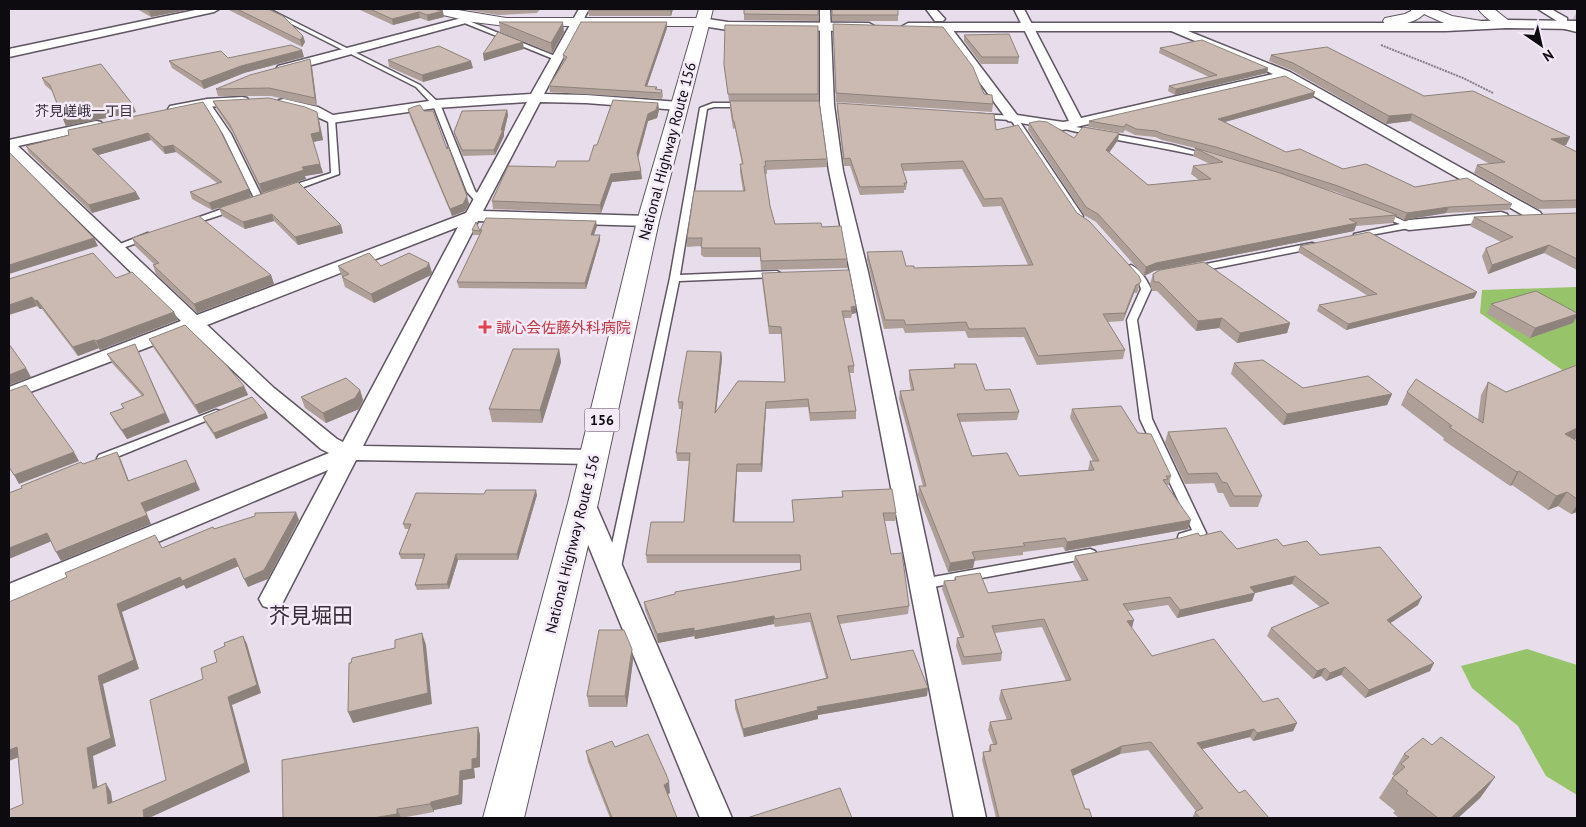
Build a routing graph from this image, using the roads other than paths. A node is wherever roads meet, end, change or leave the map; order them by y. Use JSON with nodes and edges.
{"nodes":[{"id":1,"x":214,"y":9,"type":"edge"},
{"id":2,"x":265,"y":9,"type":"edge"},
{"id":3,"x":435,"y":9,"type":"edge"},
{"id":4,"x":584,"y":9,"type":"edge"},
{"id":5,"x":1418,"y":9,"type":"edge"},
{"id":6,"x":1424,"y":9,"type":"edge"},
{"id":7,"x":1485,"y":9,"type":"edge"},
{"id":8,"x":1544,"y":9,"type":"edge"},
{"id":9,"x":1554,"y":9,"type":"edge"},
{"id":10,"x":703,"y":15,"type":"edge"},
{"id":11,"x":825,"y":18,"type":"edge"},
{"id":12,"x":938,"y":18,"type":"edge"},
{"id":13,"x":1024,"y":19,"type":"edge"},
{"id":14,"x":469,"y":20,"type":"junction"},
{"id":15,"x":1390,"y":21,"type":"junction"},
{"id":16,"x":577,"y":23,"type":"junction"},
{"id":17,"x":1506,"y":24,"type":"junction"},
{"id":18,"x":1572,"y":24,"type":"edge"},
{"id":19,"x":1482,"y":25,"type":"junction"},
{"id":20,"x":1173,"y":28,"type":"junction"},
{"id":21,"x":349,"y":51,"type":"junction"},
{"id":22,"x":9,"y":53,"type":"edge"},
{"id":23,"x":558,"y":59,"type":"junction"},
{"id":24,"x":266,"y":73,"type":"edge"},
{"id":25,"x":1286,"y":75,"type":"junction"},
{"id":26,"x":209,"y":97,"type":"junction"},
{"id":27,"x":535,"y":98,"type":"junction"},
{"id":28,"x":272,"y":100,"type":"edge"},
{"id":29,"x":253,"y":101,"type":"edge"},
{"id":30,"x":436,"y":104,"type":"junction"},
{"id":31,"x":751,"y":105,"type":"edge"},
{"id":32,"x":679,"y":106,"type":"junction"},
{"id":33,"x":163,"y":111,"type":"edge"},
{"id":34,"x":969,"y":115,"type":"edge"},
{"id":35,"x":1013,"y":118,"type":"junction"},
{"id":36,"x":331,"y":119,"type":"junction"},
{"id":37,"x":112,"y":122,"type":"edge"},
{"id":38,"x":1070,"y":124,"type":"junction"},
{"id":39,"x":9,"y":144,"type":"edge"},
{"id":40,"x":1212,"y":158,"type":"edge"},
{"id":41,"x":278,"y":193,"type":"edge"},
{"id":42,"x":269,"y":196,"type":"edge"},
{"id":43,"x":259,"y":199,"type":"junction"},
{"id":44,"x":476,"y":209,"type":"junction"},
{"id":45,"x":1370,"y":209,"type":"edge"},
{"id":46,"x":1534,"y":215,"type":"junction"},
{"id":47,"x":1552,"y":215,"type":"edge"},
{"id":48,"x":648,"y":221,"type":"junction"},
{"id":49,"x":1086,"y":222,"type":"edge"},
{"id":50,"x":1409,"y":225,"type":"junction"},
{"id":51,"x":178,"y":226,"type":"edge"},
{"id":52,"x":159,"y":232,"type":"edge"},
{"id":53,"x":1343,"y":240,"type":"edge"},
{"id":54,"x":1324,"y":243,"type":"edge"},
{"id":55,"x":114,"y":248,"type":"junction"},
{"id":56,"x":96,"y":253,"type":"edge"},
{"id":57,"x":1124,"y":260,"type":"edge"},
{"id":58,"x":1188,"y":270,"type":"edge"},
{"id":59,"x":791,"y":274,"type":"edge"},
{"id":60,"x":675,"y":278,"type":"junction"},
{"id":61,"x":194,"y":324,"type":"junction"},
{"id":62,"x":9,"y":394,"type":"edge"},
{"id":63,"x":230,"y":407,"type":"edge"},
{"id":64,"x":349,"y":454,"type":"junction"},
{"id":65,"x":594,"y":457,"type":"junction"},
{"id":66,"x":92,"y":462,"type":"edge"},
{"id":67,"x":583,"y":504,"type":"junction"},
{"id":68,"x":1167,"y":541,"type":"edge"},
{"id":69,"x":1099,"y":552,"type":"edge"},
{"id":70,"x":613,"y":574,"type":"junction"},
{"id":71,"x":922,"y":584,"type":"junction"},
{"id":72,"x":9,"y":595,"type":"edge"},
{"id":73,"x":272,"y":599,"type":"dead end"},
{"id":74,"x":503,"y":818,"type":"edge"},
{"id":75,"x":716,"y":818,"type":"edge"},
{"id":76,"x":970,"y":818,"type":"edge"}],
"edges":[{"from":1,"to":22,"type":"street"},
{"from":2,"to":21,"type":"lane"},
{"from":3,"to":14,"type":"main road"},
{"from":4,"to":16,"type":"street"},
{"from":5,"to":15,"type":"main road"},
{"from":6,"to":19,"type":"main road"},
{"from":7,"to":17,"type":"main road"},
{"from":8,"to":18,"type":"street"},
{"from":9,"to":18,"type":"street"},
{"from":10,"to":11,"type":"street"},
{"from":10,"to":16,"type":"main road"},
{"from":10,"to":32,"type":"main road","name":"National Highway Route 156","number":"156"},
{"from":11,"to":12,"type":"street"},
{"from":11,"to":71,"type":"street"},
{"from":12,"to":13,"type":"street"},
{"from":12,"to":35,"type":"street"},
{"from":13,"to":15,"type":"street"},
{"from":13,"to":20,"type":"street"},
{"from":13,"to":38,"type":"street"},
{"from":14,"to":16,"type":"main road"},
{"from":14,"to":21,"type":"street"},
{"from":14,"to":23,"type":"lane"},
{"from":15,"to":19,"type":"street"},
{"from":16,"to":23,"type":"street"},
{"from":17,"to":18,"type":"street"},
{"from":17,"to":19,"type":"street"},
{"from":19,"to":20,"type":"street"},
{"from":20,"to":25,"type":"street"},
{"from":21,"to":24,"type":"street"},
{"from":21,"to":30,"type":"lane"},
{"from":23,"to":27,"type":"street"},
{"from":25,"to":38,"type":"street"},
{"from":25,"to":46,"type":"street"},
{"from":26,"to":29,"type":"street"},
{"from":26,"to":33,"type":"street"},
{"from":26,"to":43,"type":"lane"},
{"from":27,"to":30,"type":"street"},
{"from":27,"to":32,"type":"street"},
{"from":27,"to":44,"type":"street"},
{"from":28,"to":36,"type":"street"},
{"from":30,"to":36,"type":"street"},
{"from":30,"to":44,"type":"lane"},
{"from":31,"to":60,"type":"lane"},
{"from":32,"to":48,"type":"main road","name":"National Highway Route 156","number":"156"},
{"from":34,"to":35,"type":"lane"},
{"from":35,"to":38,"type":"street"},
{"from":35,"to":49,"type":"lane"},
{"from":36,"to":41,"type":"lane"},
{"from":37,"to":39,"type":"street"},
{"from":38,"to":40,"type":"lane"},
{"from":39,"to":55,"type":"street"},
{"from":42,"to":43,"type":"lane"},
{"from":43,"to":51,"type":"lane"},
{"from":44,"to":48,"type":"street"},
{"from":44,"to":61,"type":"street"},
{"from":44,"to":64,"type":"street"},
{"from":45,"to":50,"type":"lane"},
{"from":46,"to":47,"type":"street"},
{"from":46,"to":50,"type":"street"},
{"from":48,"to":65,"type":"main road","name":"National Highway Route 156","number":"156"},
{"from":50,"to":53,"type":"lane"},
{"from":52,"to":55,"type":"lane"},
{"from":54,"to":58,"type":"lane"},
{"from":55,"to":56,"type":"street"},
{"from":55,"to":61,"type":"street"},
{"from":57,"to":68,"type":"lane"},
{"from":59,"to":60,"type":"lane"},
{"from":60,"to":70,"type":"lane"},
{"from":61,"to":62,"type":"street"},
{"from":61,"to":64,"type":"street"},
{"from":63,"to":66,"type":"lane"},
{"from":64,"to":65,"type":"street"},
{"from":64,"to":72,"type":"street"},
{"from":64,"to":73,"type":"street"},
{"from":65,"to":67,"type":"main road","name":"National Highway Route 156","number":"156"},
{"from":67,"to":70,"type":"street"},
{"from":67,"to":74,"type":"main road","name":"National Highway Route 156","number":"156"},
{"from":69,"to":71,"type":"lane"},
{"from":70,"to":75,"type":"street"},
{"from":71,"to":76,"type":"street"}]}
